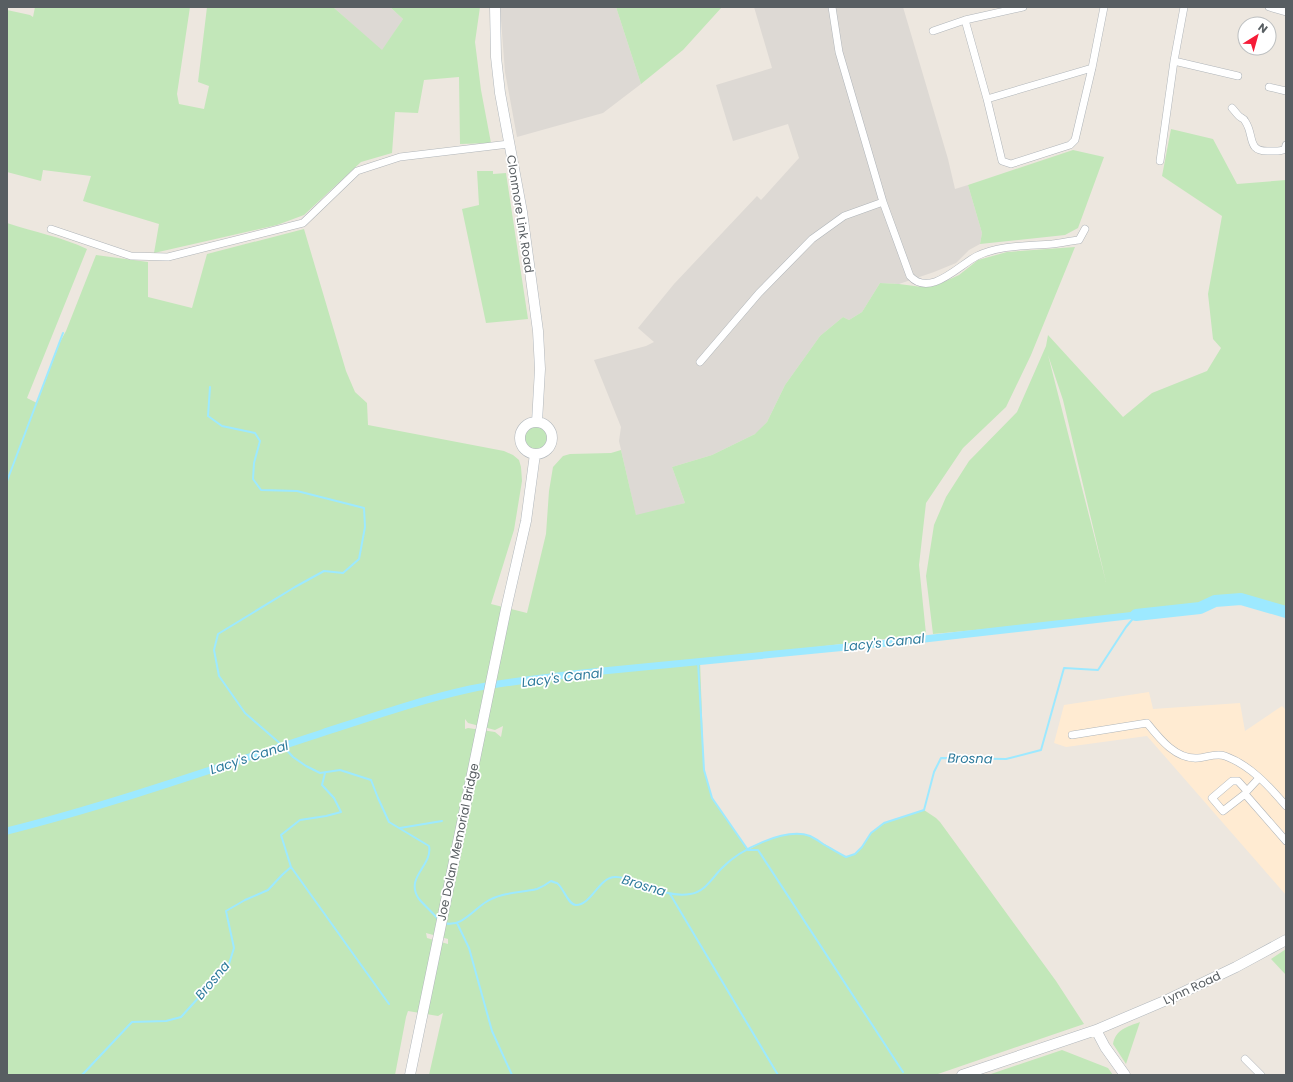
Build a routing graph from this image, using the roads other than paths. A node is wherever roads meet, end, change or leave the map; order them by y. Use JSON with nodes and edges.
{"nodes":[{"id":1,"x":495,"y":7,"type":"edge"},
{"id":2,"x":832,"y":7,"type":"edge"},
{"id":3,"x":1023,"y":7,"type":"edge"},
{"id":4,"x":1104,"y":7,"type":"edge"},
{"id":5,"x":1184,"y":7,"type":"edge"},
{"id":6,"x":1269,"y":7,"type":"edge"},
{"id":7,"x":1286,"y":12,"type":"edge"},
{"id":8,"x":965,"y":20,"type":"junction"},
{"id":9,"x":933,"y":31,"type":"dead end"},
{"id":10,"x":1174,"y":61,"type":"junction"},
{"id":11,"x":1092,"y":68,"type":"junction"},
{"id":12,"x":1238,"y":76,"type":"dead end"},
{"id":13,"x":1269,"y":88,"type":"dead end"},
{"id":14,"x":1286,"y":91,"type":"edge"},
{"id":15,"x":987,"y":99,"type":"junction"},
{"id":16,"x":1232,"y":108,"type":"dead end"},
{"id":17,"x":509,"y":144,"type":"junction"},
{"id":18,"x":1286,"y":145,"type":"edge"},
{"id":19,"x":1160,"y":161,"type":"dead end"},
{"id":20,"x":883,"y":202,"type":"junction"},
{"id":21,"x":51,"y":229,"type":"dead end"},
{"id":22,"x":1085,"y":229,"type":"dead end"},
{"id":23,"x":700,"y":362,"type":"dead end"},
{"id":24,"x":537,"y":422,"type":"junction"},
{"id":25,"x":535,"y":454,"type":"junction"},
{"id":26,"x":1072,"y":735,"type":"dead end"},
{"id":27,"x":1259,"y":778,"type":"junction"},
{"id":28,"x":1286,"y":805,"type":"edge"},
{"id":29,"x":1286,"y":841,"type":"edge"},
{"id":30,"x":1286,"y":940,"type":"edge"},
{"id":31,"x":1096,"y":1030,"type":"junction"},
{"id":32,"x":1245,"y":1059,"type":"dead end"},
{"id":33,"x":410,"y":1075,"type":"edge"},
{"id":34,"x":962,"y":1075,"type":"edge"},
{"id":35,"x":1125,"y":1075,"type":"edge"},
{"id":36,"x":1261,"y":1075,"type":"edge"}],
"edges":[{"from":1,"to":17,"type":"main road","name":"Clonmore Link Road"},
{"from":2,"to":20,"type":"street"},
{"from":3,"to":8,"type":"street"},
{"from":4,"to":11,"type":"street"},
{"from":5,"to":10,"type":"street"},
{"from":6,"to":7,"type":"street"},
{"from":8,"to":9,"type":"street"},
{"from":8,"to":15,"type":"street"},
{"from":10,"to":12,"type":"street"},
{"from":10,"to":19,"type":"street"},
{"from":11,"to":15,"type":"street"},
{"from":11,"to":15,"type":"street"},
{"from":13,"to":14,"type":"street"},
{"from":16,"to":18,"type":"street"},
{"from":17,"to":21,"type":"street"},
{"from":17,"to":24,"type":"main road","name":"Clonmore Link Road"},
{"from":20,"to":22,"type":"street"},
{"from":20,"to":23,"type":"street"},
{"from":24,"to":25,"type":"main road"},
{"from":24,"to":25,"type":"main road"},
{"from":25,"to":33,"type":"main road","name":"Joe Dolan Memorial Bridge"},
{"from":26,"to":27,"type":"street"},
{"from":27,"to":28,"type":"street"},
{"from":27,"to":29,"type":"street"},
{"from":30,"to":31,"type":"main road","name":"Lynn Road"},
{"from":31,"to":34,"type":"main road","name":"Lynn Road"},
{"from":31,"to":35,"type":"main road"},
{"from":32,"to":36,"type":"street"}]}
